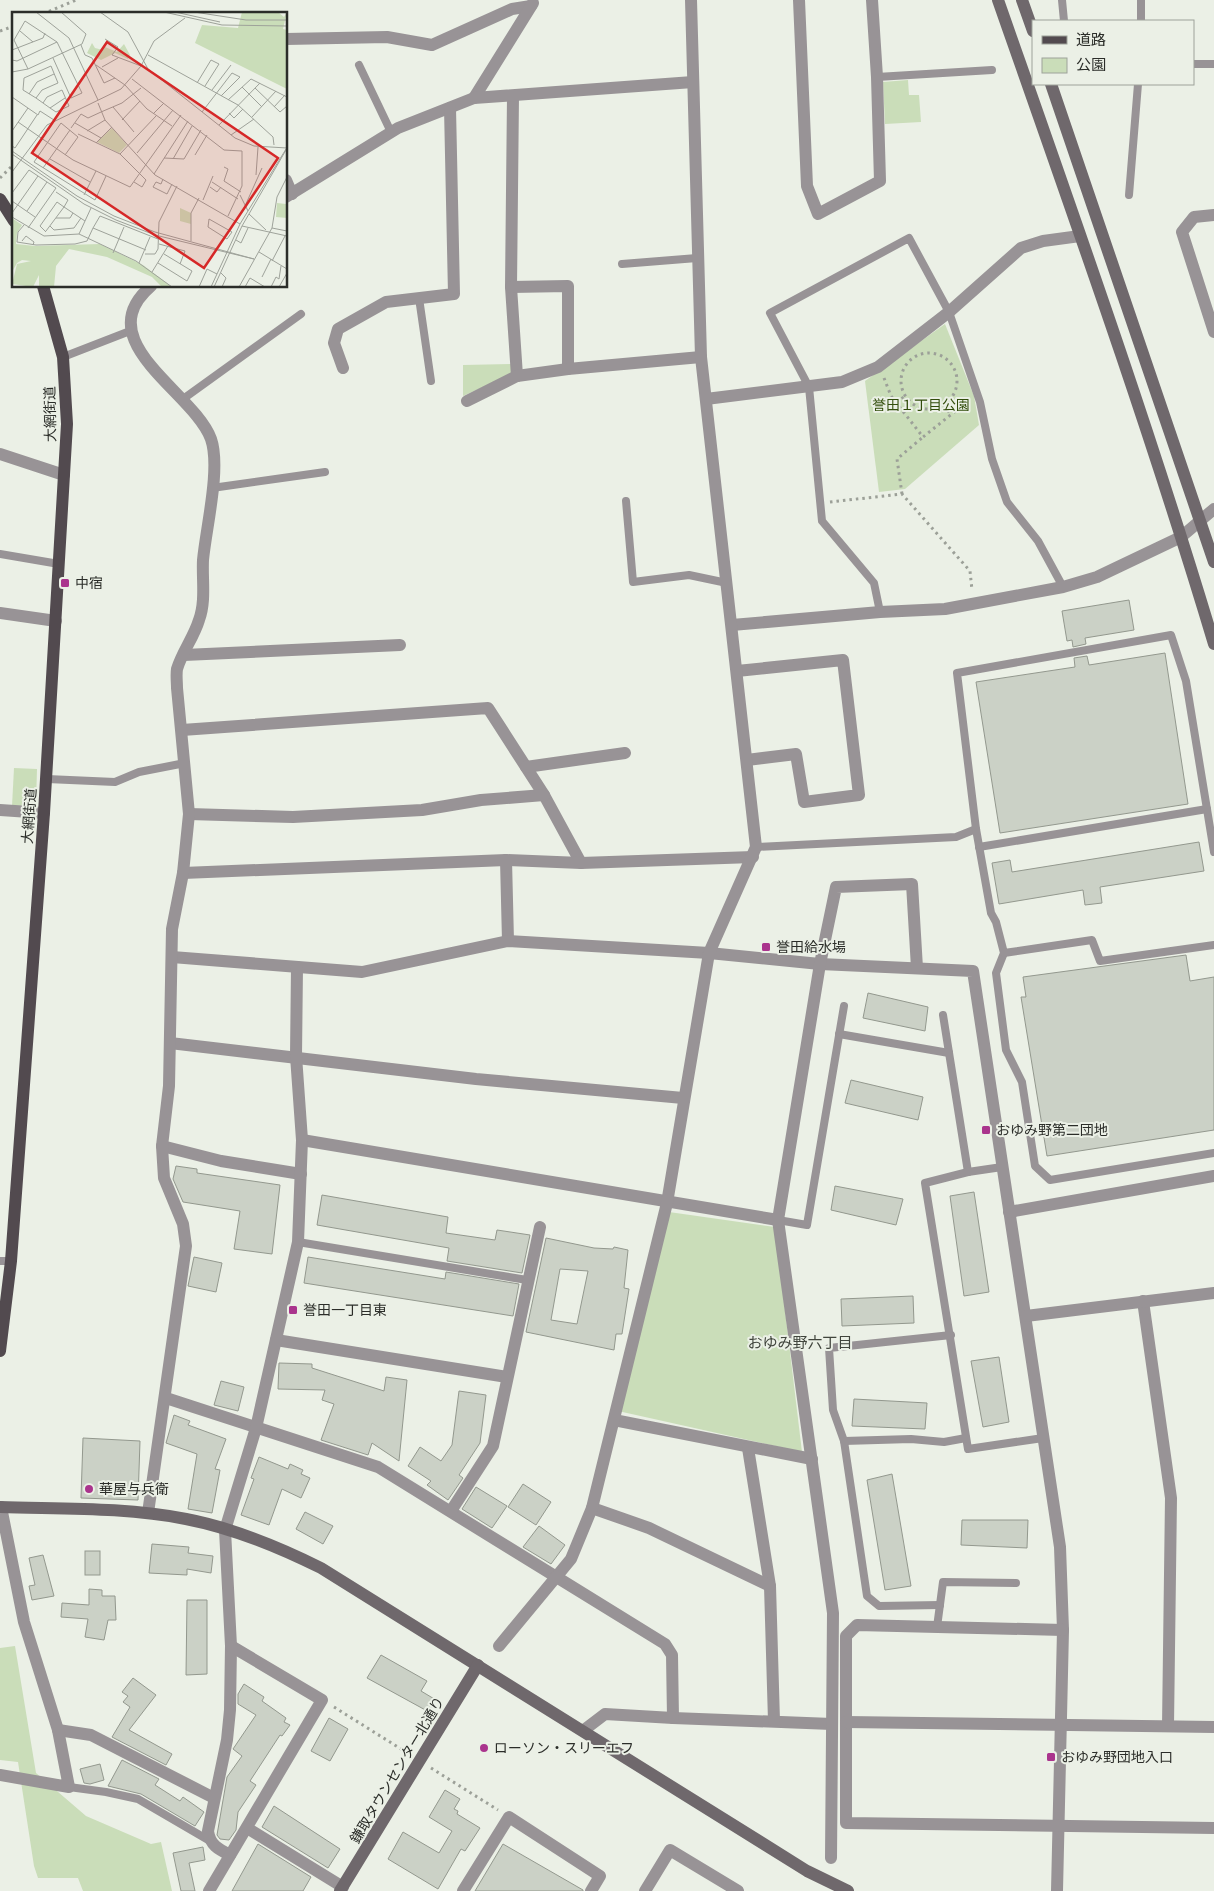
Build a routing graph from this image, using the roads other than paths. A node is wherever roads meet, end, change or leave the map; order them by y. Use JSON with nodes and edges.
{"nodes":[{"id":1,"x":691,"y":0,"type":"edge"},
{"id":2,"x":799,"y":0,"type":"edge"},
{"id":3,"x":872,"y":0,"type":"edge"},
{"id":4,"x":998,"y":0,"type":"edge"},
{"id":5,"x":1022,"y":0,"type":"edge"},
{"id":6,"x":1062,"y":0,"type":"edge"},
{"id":7,"x":1142,"y":0,"type":"edge"},
{"id":8,"x":533,"y":3,"type":"edge"},
{"id":9,"x":1064,"y":20,"type":"edge"},
{"id":10,"x":1141,"y":20,"type":"edge"},
{"id":11,"x":1032,"y":28,"type":"edge"},
{"id":12,"x":288,"y":39,"type":"edge"},
{"id":13,"x":1194,"y":64,"type":"edge"},
{"id":14,"x":1214,"y":64,"type":"edge"},
{"id":15,"x":359,"y":65,"type":"dead end"},
{"id":16,"x":992,"y":70,"type":"dead end"},
{"id":17,"x":877,"y":77,"type":"junction"},
{"id":18,"x":693,"y":82,"type":"junction"},
{"id":19,"x":1051,"y":85,"type":"edge"},
{"id":20,"x":1138,"y":85,"type":"edge"},
{"id":21,"x":513,"y":96,"type":"junction"},
{"id":22,"x":474,"y":98,"type":"junction"},
{"id":23,"x":450,"y":108,"type":"junction"},
{"id":24,"x":391,"y":132,"type":"junction"},
{"id":25,"x":289,"y":195,"type":"edge"},
{"id":26,"x":1129,"y":195,"type":"dead end"},
{"id":27,"x":0,"y":199,"type":"edge"},
{"id":28,"x":12,"y":215,"type":"edge"},
{"id":29,"x":1214,"y":215,"type":"edge"},
{"id":30,"x":1080,"y":236,"type":"junction"},
{"id":31,"x":697,"y":258,"type":"junction"},
{"id":32,"x":622,"y":264,"type":"dead end"},
{"id":33,"x":511,"y":287,"type":"junction"},
{"id":34,"x":44,"y":288,"type":"edge"},
{"id":35,"x":150,"y":288,"type":"edge"},
{"id":36,"x":419,"y":298,"type":"junction"},
{"id":37,"x":949,"y":312,"type":"junction"},
{"id":38,"x":301,"y":314,"type":"dead end"},
{"id":39,"x":130,"y":331,"type":"junction"},
{"id":40,"x":1214,"y":332,"type":"edge"},
{"id":41,"x":63,"y":357,"type":"junction"},
{"id":42,"x":700,"y":357,"type":"junction"},
{"id":43,"x":344,"y":368,"type":"dead end"},
{"id":44,"x":568,"y":369,"type":"junction"},
{"id":45,"x":517,"y":376,"type":"junction"},
{"id":46,"x":431,"y":380,"type":"dead end"},
{"id":47,"x":809,"y":387,"type":"junction"},
{"id":48,"x":183,"y":399,"type":"junction"},
{"id":49,"x":706,"y":399,"type":"junction"},
{"id":50,"x":467,"y":401,"type":"dead end"},
{"id":51,"x":0,"y":454,"type":"edge"},
{"id":52,"x":326,"y":472,"type":"dead end"},
{"id":53,"x":64,"y":475,"type":"junction"},
{"id":54,"x":212,"y":488,"type":"junction"},
{"id":55,"x":626,"y":501,"type":"dead end"},
{"id":56,"x":1214,"y":509,"type":"edge"},
{"id":57,"x":1201,"y":522,"type":"junction"},
{"id":58,"x":1181,"y":537,"type":"junction"},
{"id":59,"x":0,"y":554,"type":"edge"},
{"id":60,"x":1214,"y":562,"type":"edge"},
{"id":61,"x":59,"y":564,"type":"junction"},
{"id":62,"x":728,"y":583,"type":"junction"},
{"id":63,"x":1063,"y":587,"type":"junction"},
{"id":64,"x":880,"y":612,"type":"junction"},
{"id":65,"x":0,"y":613,"type":"edge"},
{"id":66,"x":56,"y":621,"type":"junction"},
{"id":67,"x":732,"y":625,"type":"junction"},
{"id":68,"x":1214,"y":644,"type":"edge"},
{"id":69,"x":400,"y":645,"type":"dead end"},
{"id":70,"x":184,"y":655,"type":"junction"},
{"id":71,"x":737,"y":671,"type":"junction"},
{"id":72,"x":182,"y":730,"type":"junction"},
{"id":73,"x":625,"y":754,"type":"dead end"},
{"id":74,"x":747,"y":760,"type":"junction"},
{"id":75,"x":185,"y":763,"type":"junction"},
{"id":76,"x":526,"y":767,"type":"junction"},
{"id":77,"x":47,"y":779,"type":"junction"},
{"id":78,"x":544,"y":795,"type":"junction"},
{"id":79,"x":1207,"y":809,"type":"junction"},
{"id":80,"x":0,"y":810,"type":"edge"},
{"id":81,"x":44,"y":813,"type":"junction"},
{"id":82,"x":188,"y":814,"type":"junction"},
{"id":83,"x":976,"y":829,"type":"junction"},
{"id":84,"x":979,"y":848,"type":"junction"},
{"id":85,"x":755,"y":852,"type":"junction"},
{"id":86,"x":1214,"y":852,"type":"edge"},
{"id":87,"x":506,"y":860,"type":"junction"},
{"id":88,"x":581,"y":863,"type":"junction"},
{"id":89,"x":183,"y":873,"type":"junction"},
{"id":90,"x":508,"y":941,"type":"junction"},
{"id":91,"x":1214,"y":945,"type":"edge"},
{"id":92,"x":709,"y":953,"type":"junction"},
{"id":93,"x":1004,"y":953,"type":"junction"},
{"id":94,"x":172,"y":958,"type":"junction"},
{"id":95,"x":820,"y":964,"type":"junction"},
{"id":96,"x":297,"y":967,"type":"junction"},
{"id":97,"x":917,"y":968,"type":"junction"},
{"id":98,"x":844,"y":1006,"type":"dead end"},
{"id":99,"x":943,"y":1015,"type":"dead end"},
{"id":100,"x":839,"y":1034,"type":"junction"},
{"id":101,"x":170,"y":1043,"type":"junction"},
{"id":102,"x":949,"y":1053,"type":"junction"},
{"id":103,"x":296,"y":1056,"type":"junction"},
{"id":104,"x":683,"y":1098,"type":"junction"},
{"id":105,"x":302,"y":1140,"type":"junction"},
{"id":106,"x":162,"y":1146,"type":"junction"},
{"id":107,"x":1214,"y":1153,"type":"edge"},
{"id":108,"x":1002,"y":1168,"type":"junction"},
{"id":109,"x":968,"y":1172,"type":"junction"},
{"id":110,"x":301,"y":1174,"type":"junction"},
{"id":111,"x":1214,"y":1176,"type":"edge"},
{"id":112,"x":667,"y":1202,"type":"junction"},
{"id":113,"x":1009,"y":1212,"type":"junction"},
{"id":114,"x":778,"y":1220,"type":"junction"},
{"id":115,"x":540,"y":1227,"type":"dead end"},
{"id":116,"x":298,"y":1242,"type":"junction"},
{"id":117,"x":5,"y":1261,"type":"edge"},
{"id":118,"x":527,"y":1280,"type":"junction"},
{"id":119,"x":1214,"y":1293,"type":"edge"},
{"id":120,"x":1143,"y":1301,"type":"junction"},
{"id":121,"x":1026,"y":1316,"type":"junction"},
{"id":122,"x":951,"y":1335,"type":"junction"},
{"id":123,"x":276,"y":1340,"type":"junction"},
{"id":124,"x":0,"y":1344,"type":"edge"},
{"id":125,"x":0,"y":1350,"type":"edge"},
{"id":126,"x":507,"y":1377,"type":"junction"},
{"id":127,"x":166,"y":1398,"type":"junction"},
{"id":128,"x":614,"y":1420,"type":"junction"},
{"id":129,"x":256,"y":1428,"type":"junction"},
{"id":130,"x":966,"y":1438,"type":"junction"},
{"id":131,"x":1043,"y":1438,"type":"junction"},
{"id":132,"x":844,"y":1441,"type":"junction"},
{"id":133,"x":748,"y":1448,"type":"junction"},
{"id":134,"x":812,"y":1459,"type":"junction"},
{"id":135,"x":0,"y":1507,"type":"edge"},
{"id":136,"x":592,"y":1508,"type":"junction"},
{"id":137,"x":452,"y":1511,"type":"junction"},
{"id":138,"x":148,"y":1513,"type":"junction"},
{"id":139,"x":225,"y":1530,"type":"junction"},
{"id":140,"x":559,"y":1577,"type":"junction"},
{"id":141,"x":1016,"y":1583,"type":"dead end"},
{"id":142,"x":770,"y":1586,"type":"junction"},
{"id":143,"x":940,"y":1605,"type":"junction"},
{"id":144,"x":937,"y":1627,"type":"junction"},
{"id":145,"x":1063,"y":1630,"type":"junction"},
{"id":146,"x":231,"y":1646,"type":"junction"},
{"id":147,"x":500,"y":1646,"type":"dead end"},
{"id":148,"x":478,"y":1665,"type":"junction"},
{"id":149,"x":673,"y":1718,"type":"junction"},
{"id":150,"x":774,"y":1720,"type":"junction"},
{"id":151,"x":846,"y":1722,"type":"junction"},
{"id":152,"x":832,"y":1724,"type":"junction"},
{"id":153,"x":1061,"y":1725,"type":"junction"},
{"id":154,"x":1168,"y":1726,"type":"junction"},
{"id":155,"x":1214,"y":1727,"type":"edge"},
{"id":156,"x":58,"y":1730,"type":"junction"},
{"id":157,"x":584,"y":1730,"type":"junction"},
{"id":158,"x":0,"y":1775,"type":"edge"},
{"id":159,"x":69,"y":1788,"type":"junction"},
{"id":160,"x":214,"y":1798,"type":"junction"},
{"id":161,"x":1059,"y":1825,"type":"junction"},
{"id":162,"x":247,"y":1828,"type":"junction"},
{"id":163,"x":1214,"y":1828,"type":"edge"},
{"id":164,"x":210,"y":1841,"type":"junction"},
{"id":165,"x":230,"y":1855,"type":"junction"},
{"id":166,"x":831,"y":1858,"type":"dead end"},
{"id":167,"x":342,"y":1889,"type":"edge"},
{"id":168,"x":209,"y":1891,"type":"edge"},
{"id":169,"x":463,"y":1891,"type":"edge"},
{"id":170,"x":591,"y":1891,"type":"edge"},
{"id":171,"x":645,"y":1891,"type":"edge"},
{"id":172,"x":738,"y":1891,"type":"edge"},
{"id":173,"x":848,"y":1891,"type":"edge"},
{"id":174,"x":1057,"y":1891,"type":"edge"}],
"edges":[{"from":1,"to":18,"type":"street"},
{"from":2,"to":17,"type":"street"},
{"from":3,"to":17,"type":"street"},
{"from":4,"to":30,"type":"street"},
{"from":5,"to":11,"type":"street"},
{"from":6,"to":9,"type":"lane"},
{"from":7,"to":10,"type":"lane"},
{"from":8,"to":12,"type":"street"},
{"from":8,"to":22,"type":"street"},
{"from":13,"to":14,"type":"lane"},
{"from":15,"to":24,"type":"lane"},
{"from":16,"to":17,"type":"lane"},
{"from":18,"to":21,"type":"street"},
{"from":18,"to":31,"type":"street"},
{"from":19,"to":57,"type":"street"},
{"from":20,"to":26,"type":"lane"},
{"from":21,"to":22,"type":"street"},
{"from":21,"to":33,"type":"street"},
{"from":22,"to":23,"type":"street"},
{"from":23,"to":24,"type":"street"},
{"from":23,"to":36,"type":"street"},
{"from":24,"to":25,"type":"street"},
{"from":27,"to":28,"type":"main road"},
{"from":29,"to":40,"type":"street"},
{"from":30,"to":37,"type":"street"},
{"from":30,"to":58,"type":"street"},
{"from":31,"to":32,"type":"lane"},
{"from":31,"to":42,"type":"street"},
{"from":33,"to":44,"type":"street"},
{"from":33,"to":45,"type":"street"},
{"from":34,"to":41,"type":"main road","name":"大網街道"},
{"from":35,"to":39,"type":"street"},
{"from":36,"to":43,"type":"street"},
{"from":36,"to":46,"type":"lane"},
{"from":37,"to":47,"type":"street"},
{"from":37,"to":47,"type":"lane"},
{"from":37,"to":63,"type":"lane"},
{"from":38,"to":48,"type":"lane"},
{"from":39,"to":41,"type":"lane"},
{"from":39,"to":48,"type":"street"},
{"from":41,"to":53,"type":"main road","name":"大網街道"},
{"from":42,"to":44,"type":"street"},
{"from":42,"to":49,"type":"street"},
{"from":44,"to":45,"type":"street"},
{"from":45,"to":50,"type":"street"},
{"from":47,"to":49,"type":"street"},
{"from":47,"to":64,"type":"lane"},
{"from":48,"to":54,"type":"street"},
{"from":49,"to":62,"type":"street"},
{"from":51,"to":53,"type":"street"},
{"from":52,"to":54,"type":"lane"},
{"from":53,"to":61,"type":"main road","name":"大網街道"},
{"from":54,"to":70,"type":"street"},
{"from":55,"to":62,"type":"lane"},
{"from":56,"to":57,"type":"street"},
{"from":57,"to":58,"type":"street"},
{"from":57,"to":60,"type":"street"},
{"from":58,"to":63,"type":"street"},
{"from":58,"to":68,"type":"street"},
{"from":59,"to":61,"type":"lane"},
{"from":61,"to":66,"type":"main road","name":"大網街道"},
{"from":62,"to":67,"type":"street"},
{"from":63,"to":64,"type":"street"},
{"from":64,"to":67,"type":"street"},
{"from":65,"to":66,"type":"street"},
{"from":66,"to":77,"type":"main road","name":"大網街道"},
{"from":67,"to":71,"type":"street"},
{"from":69,"to":70,"type":"street"},
{"from":70,"to":72,"type":"street"},
{"from":71,"to":74,"type":"street"},
{"from":71,"to":74,"type":"street"},
{"from":72,"to":75,"type":"street"},
{"from":72,"to":76,"type":"street"},
{"from":73,"to":76,"type":"street"},
{"from":74,"to":85,"type":"street"},
{"from":75,"to":77,"type":"lane"},
{"from":75,"to":82,"type":"street"},
{"from":76,"to":78,"type":"street"},
{"from":77,"to":81,"type":"main road","name":"大網街道"},
{"from":78,"to":82,"type":"street"},
{"from":78,"to":88,"type":"street"},
{"from":79,"to":83,"type":"lane"},
{"from":79,"to":84,"type":"lane"},
{"from":79,"to":86,"type":"lane"},
{"from":80,"to":81,"type":"street"},
{"from":81,"to":117,"type":"main road","name":"大網街道"},
{"from":82,"to":89,"type":"street"},
{"from":83,"to":84,"type":"lane"},
{"from":83,"to":85,"type":"lane"},
{"from":84,"to":93,"type":"lane"},
{"from":85,"to":88,"type":"street"},
{"from":85,"to":92,"type":"street"},
{"from":87,"to":88,"type":"street"},
{"from":87,"to":89,"type":"street"},
{"from":87,"to":90,"type":"street"},
{"from":89,"to":94,"type":"street"},
{"from":90,"to":92,"type":"street"},
{"from":90,"to":96,"type":"street"},
{"from":91,"to":93,"type":"lane"},
{"from":92,"to":95,"type":"street"},
{"from":92,"to":104,"type":"street"},
{"from":93,"to":107,"type":"lane"},
{"from":94,"to":96,"type":"street"},
{"from":94,"to":101,"type":"street"},
{"from":95,"to":97,"type":"street"},
{"from":95,"to":97,"type":"street"},
{"from":95,"to":114,"type":"street"},
{"from":96,"to":103,"type":"street"},
{"from":97,"to":108,"type":"street"},
{"from":98,"to":100,"type":"lane"},
{"from":99,"to":102,"type":"lane"},
{"from":100,"to":102,"type":"lane"},
{"from":100,"to":114,"type":"lane"},
{"from":101,"to":103,"type":"street"},
{"from":101,"to":106,"type":"street"},
{"from":102,"to":109,"type":"lane"},
{"from":103,"to":104,"type":"street"},
{"from":103,"to":105,"type":"street"},
{"from":104,"to":112,"type":"street"},
{"from":105,"to":110,"type":"street"},
{"from":105,"to":112,"type":"street"},
{"from":106,"to":110,"type":"street"},
{"from":106,"to":127,"type":"street"},
{"from":108,"to":109,"type":"lane"},
{"from":108,"to":113,"type":"street"},
{"from":109,"to":122,"type":"lane"},
{"from":110,"to":116,"type":"street"},
{"from":111,"to":113,"type":"street"},
{"from":112,"to":114,"type":"street"},
{"from":112,"to":128,"type":"street"},
{"from":113,"to":121,"type":"street"},
{"from":114,"to":134,"type":"street"},
{"from":115,"to":118,"type":"street"},
{"from":116,"to":118,"type":"lane"},
{"from":116,"to":123,"type":"street"},
{"from":117,"to":124,"type":"main road","name":"大網街道"},
{"from":118,"to":126,"type":"street"},
{"from":119,"to":120,"type":"street"},
{"from":120,"to":121,"type":"street"},
{"from":120,"to":154,"type":"street"},
{"from":121,"to":131,"type":"street"},
{"from":122,"to":130,"type":"lane"},
{"from":122,"to":132,"type":"lane"},
{"from":123,"to":126,"type":"street"},
{"from":123,"to":129,"type":"street"},
{"from":124,"to":125,"type":"main road","name":"大網街道"},
{"from":126,"to":137,"type":"street"},
{"from":127,"to":129,"type":"street"},
{"from":127,"to":138,"type":"street"},
{"from":128,"to":133,"type":"street"},
{"from":128,"to":136,"type":"street"},
{"from":129,"to":137,"type":"street"},
{"from":129,"to":139,"type":"street"},
{"from":130,"to":131,"type":"lane"},
{"from":130,"to":132,"type":"lane"},
{"from":131,"to":145,"type":"street"},
{"from":132,"to":143,"type":"lane"},
{"from":133,"to":134,"type":"street"},
{"from":133,"to":142,"type":"street"},
{"from":134,"to":152,"type":"street"},
{"from":135,"to":138,"type":"street"},
{"from":135,"to":156,"type":"street"},
{"from":136,"to":140,"type":"street"},
{"from":136,"to":142,"type":"street"},
{"from":137,"to":140,"type":"street"},
{"from":138,"to":139,"type":"street"},
{"from":139,"to":146,"type":"street"},
{"from":139,"to":148,"type":"street"},
{"from":140,"to":147,"type":"street"},
{"from":140,"to":149,"type":"street"},
{"from":141,"to":143,"type":"lane"},
{"from":142,"to":150,"type":"street"},
{"from":143,"to":144,"type":"lane"},
{"from":144,"to":145,"type":"street"},
{"from":144,"to":151,"type":"street"},
{"from":145,"to":153,"type":"street"},
{"from":146,"to":160,"type":"street"},
{"from":146,"to":162,"type":"street"},
{"from":148,"to":157,"type":"street"},
{"from":148,"to":167,"type":"street","name":"鎌取タウンセンター北通り"},
{"from":149,"to":150,"type":"street"},
{"from":149,"to":157,"type":"street"},
{"from":150,"to":152,"type":"street"},
{"from":151,"to":153,"type":"street"},
{"from":151,"to":161,"type":"street"},
{"from":152,"to":166,"type":"street"},
{"from":153,"to":154,"type":"street"},
{"from":153,"to":161,"type":"street"},
{"from":154,"to":155,"type":"street"},
{"from":156,"to":159,"type":"street"},
{"from":156,"to":160,"type":"street"},
{"from":157,"to":173,"type":"street"},
{"from":158,"to":159,"type":"street"},
{"from":159,"to":164,"type":"lane"},
{"from":160,"to":164,"type":"street"},
{"from":161,"to":163,"type":"street"},
{"from":161,"to":174,"type":"street"},
{"from":162,"to":165,"type":"street"},
{"from":162,"to":167,"type":"street"},
{"from":164,"to":165,"type":"street"},
{"from":165,"to":168,"type":"street"},
{"from":169,"to":170,"type":"street"},
{"from":171,"to":172,"type":"street"}]}
